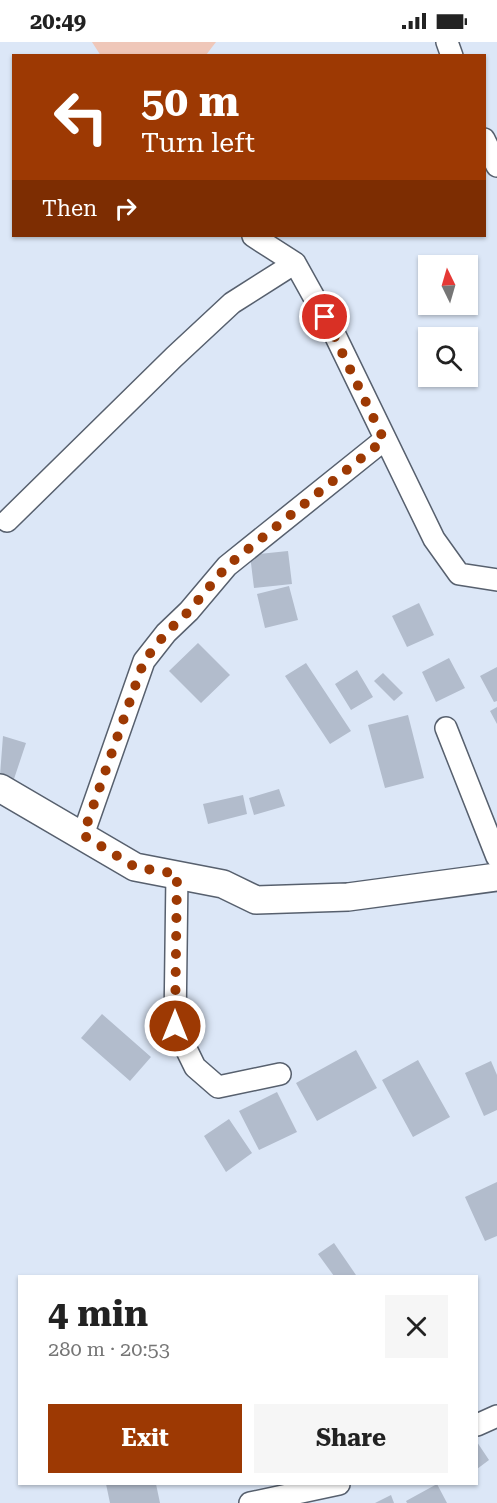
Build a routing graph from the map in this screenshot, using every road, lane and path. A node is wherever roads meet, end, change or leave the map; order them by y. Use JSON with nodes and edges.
{"nodes":[{"id":1,"x":486,"y":143,"type":"edge"},
{"id":2,"x":497,"y":166,"type":"edge"},
{"id":3,"x":255,"y":237,"type":"edge"},
{"id":4,"x":295,"y":263,"type":"junction"},
{"id":5,"x":384,"y":440,"type":"junction"},
{"id":6,"x":7,"y":521,"type":"dead end"},
{"id":7,"x":497,"y":580,"type":"edge"},
{"id":8,"x":446,"y":728,"type":"dead end"},
{"id":9,"x":0,"y":788,"type":"edge"},
{"id":10,"x":83,"y":835,"type":"junction"},
{"id":11,"x":497,"y":857,"type":"edge"},
{"id":12,"x":177,"y":874,"type":"junction"},
{"id":13,"x":497,"y":877,"type":"edge"},
{"id":14,"x":280,"y":1074,"type":"dead end"},
{"id":15,"x":497,"y":1416,"type":"edge"},
{"id":16,"x":478,"y":1425,"type":"edge"},
{"id":17,"x":335,"y":1485,"type":"edge"},
{"id":18,"x":259,"y":1502,"type":"edge"}],
"edges":[{"from":1,"to":2,"type":"street"},
{"from":3,"to":4,"type":"street"},
{"from":4,"to":5,"type":"street"},
{"from":4,"to":6,"type":"street"},
{"from":5,"to":7,"type":"street"},
{"from":5,"to":10,"type":"street"},
{"from":8,"to":11,"type":"street"},
{"from":9,"to":10,"type":"street"},
{"from":10,"to":12,"type":"street"},
{"from":12,"to":13,"type":"street"},
{"from":12,"to":14,"type":"street"},
{"from":15,"to":16,"type":"street"},
{"from":17,"to":18,"type":"street"}]}
